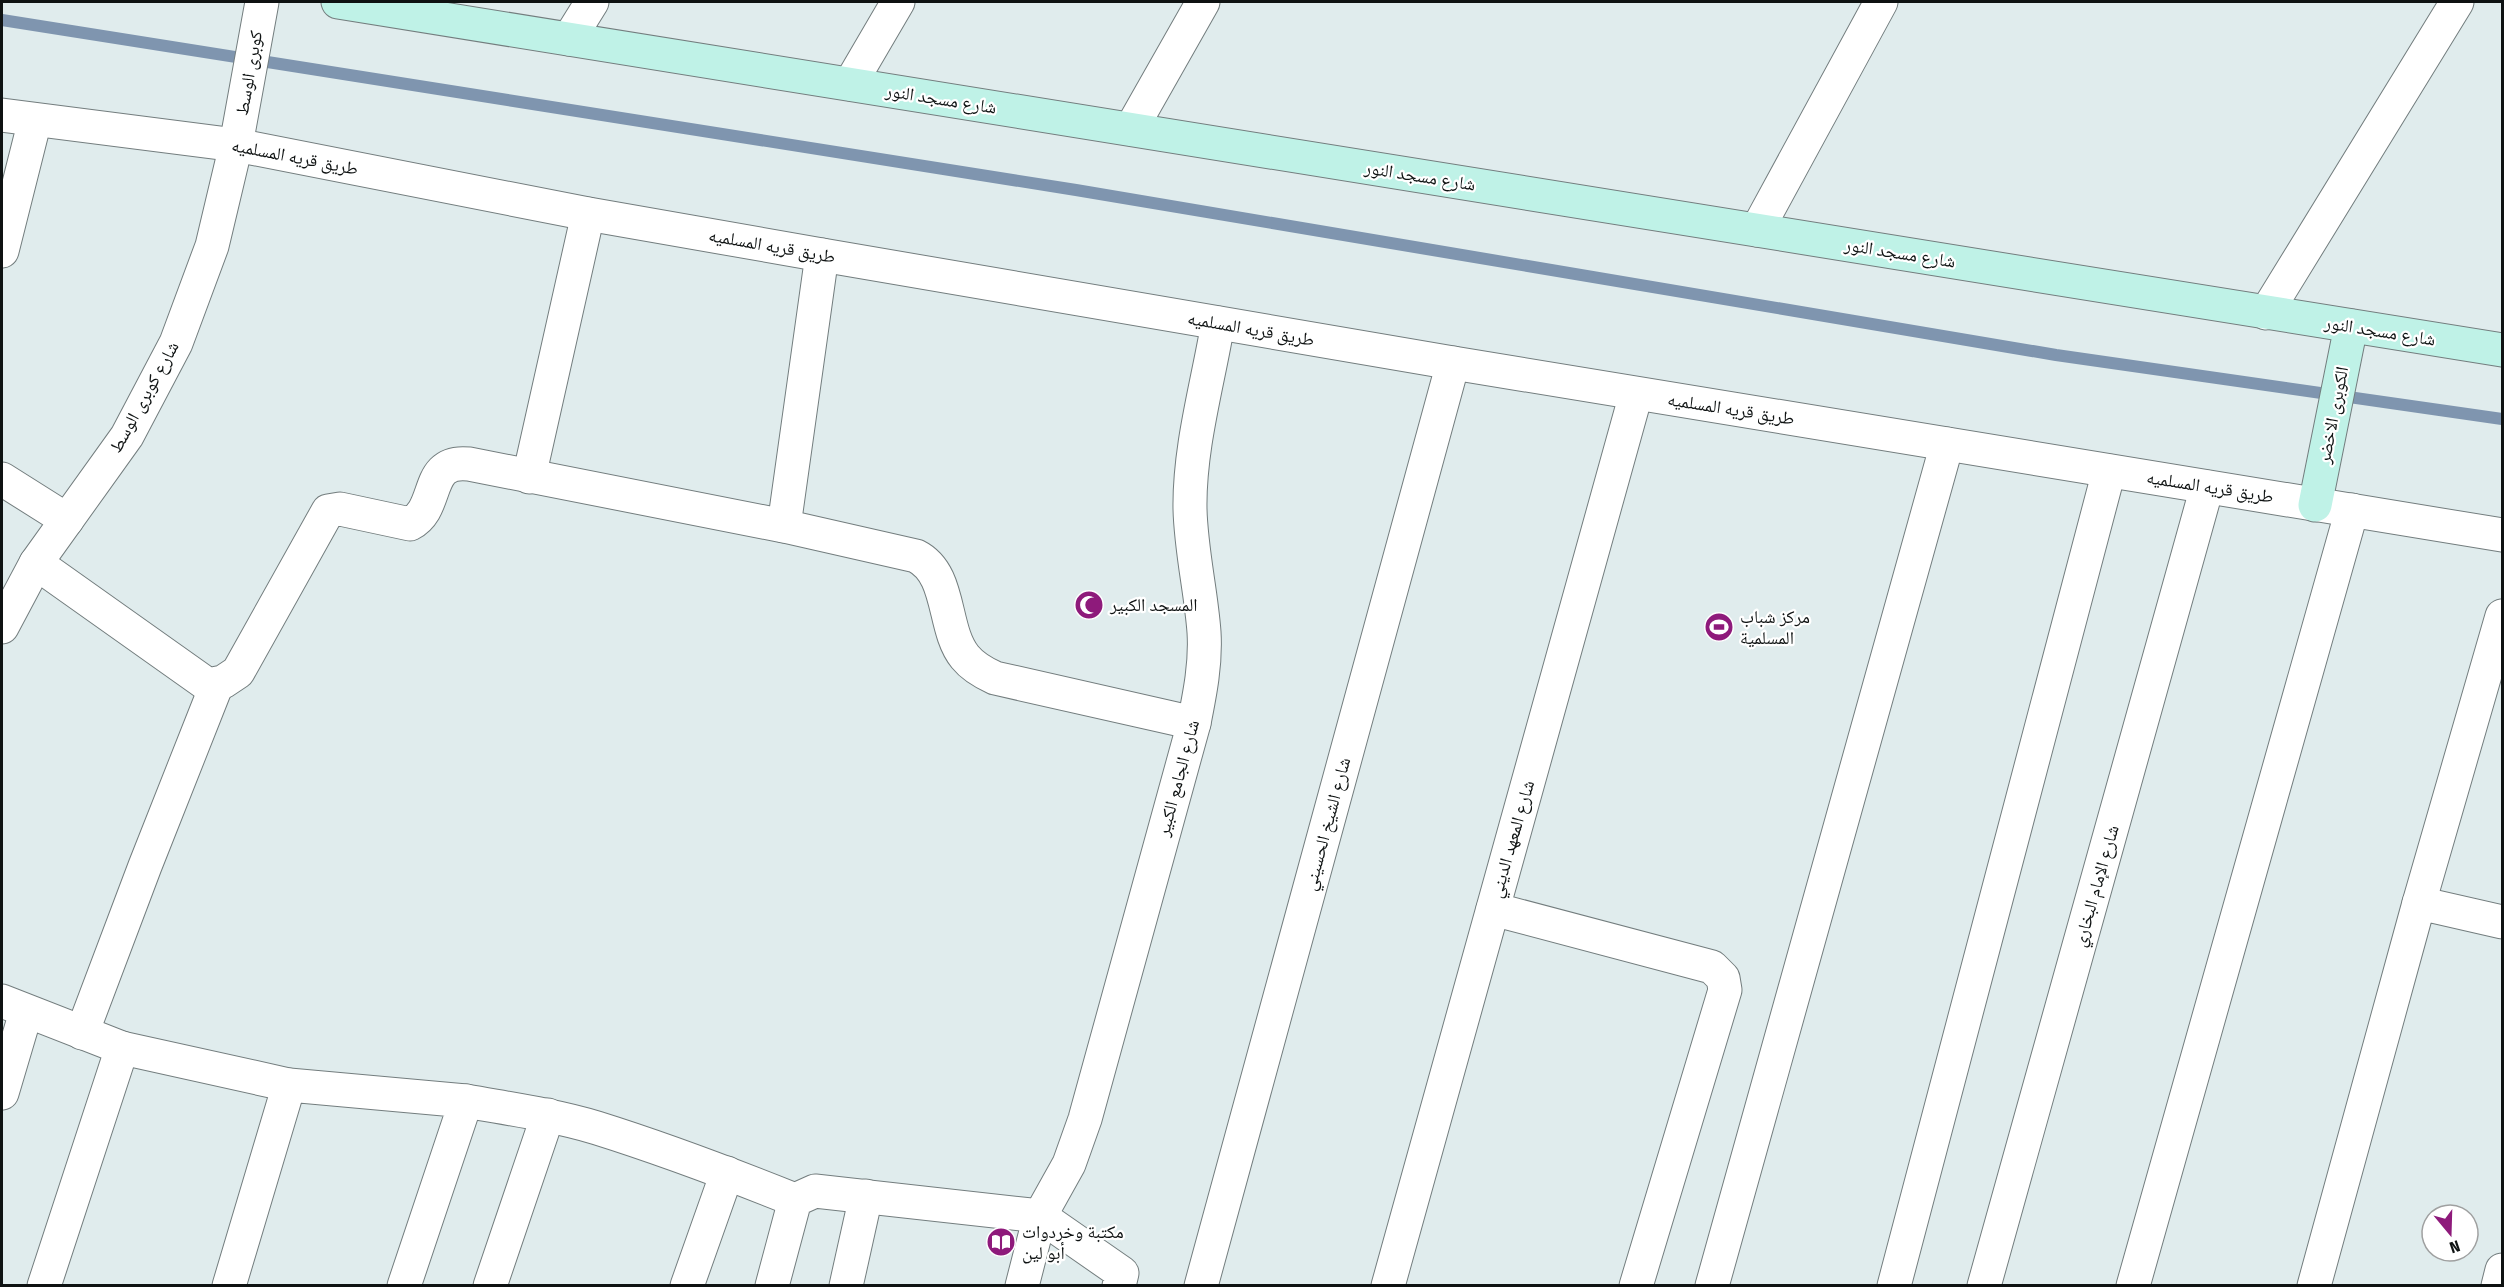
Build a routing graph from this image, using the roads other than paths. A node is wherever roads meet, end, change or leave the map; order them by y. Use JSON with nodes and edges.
{"nodes":[{"id":1,"x":262,"y":2,"type":"edge"},
{"id":2,"x":338,"y":2,"type":"edge"},
{"id":3,"x":592,"y":2,"type":"edge"},
{"id":4,"x":898,"y":2,"type":"edge"},
{"id":5,"x":1203,"y":2,"type":"edge"},
{"id":6,"x":1881,"y":2,"type":"edge"},
{"id":7,"x":2457,"y":2,"type":"edge"},
{"id":8,"x":420,"y":8,"type":"edge"},
{"id":9,"x":569,"y":39,"type":"junction"},
{"id":10,"x":849,"y":84,"type":"junction"},
{"id":11,"x":2,"y":115,"type":"edge"},
{"id":12,"x":35,"y":120,"type":"junction"},
{"id":13,"x":1131,"y":129,"type":"junction"},
{"id":14,"x":236,"y":145,"type":"junction"},
{"id":15,"x":588,"y":214,"type":"junction"},
{"id":16,"x":1757,"y":230,"type":"junction"},
{"id":17,"x":2,"y":251,"type":"edge"},
{"id":18,"x":822,"y":255,"type":"junction"},
{"id":19,"x":2266,"y":313,"type":"junction"},
{"id":20,"x":1218,"y":323,"type":"junction"},
{"id":21,"x":2350,"y":326,"type":"junction"},
{"id":22,"x":2502,"y":350,"type":"edge"},
{"id":23,"x":1454,"y":363,"type":"junction"},
{"id":24,"x":1636,"y":393,"type":"junction"},
{"id":25,"x":1947,"y":444,"type":"junction"},
{"id":26,"x":2109,"y":471,"type":"junction"},
{"id":27,"x":529,"y":477,"type":"junction"},
{"id":28,"x":2,"y":479,"type":"edge"},
{"id":29,"x":2207,"y":487,"type":"junction"},
{"id":30,"x":2315,"y":505,"type":"junction"},
{"id":31,"x":2352,"y":510,"type":"junction"},
{"id":32,"x":67,"y":520,"type":"junction"},
{"id":33,"x":784,"y":526,"type":"junction"},
{"id":34,"x":2502,"y":535,"type":"edge"},
{"id":35,"x":36,"y":563,"type":"junction"},
{"id":36,"x":2502,"y":616,"type":"edge"},
{"id":37,"x":2,"y":627,"type":"edge"},
{"id":38,"x":217,"y":684,"type":"junction"},
{"id":39,"x":1194,"y":723,"type":"junction"},
{"id":40,"x":2419,"y":903,"type":"junction"},
{"id":41,"x":1493,"y":909,"type":"junction"},
{"id":42,"x":2502,"y":922,"type":"edge"},
{"id":43,"x":14,"y":1006,"type":"edge"},
{"id":44,"x":82,"y":1033,"type":"junction"},
{"id":45,"x":122,"y":1048,"type":"junction"},
{"id":46,"x":289,"y":1085,"type":"junction"},
{"id":47,"x":2,"y":1093,"type":"edge"},
{"id":48,"x":466,"y":1101,"type":"junction"},
{"id":49,"x":548,"y":1115,"type":"junction"},
{"id":50,"x":727,"y":1173,"type":"junction"},
{"id":51,"x":866,"y":1196,"type":"junction"},
{"id":52,"x":795,"y":1200,"type":"junction"},
{"id":53,"x":1040,"y":1216,"type":"junction"},
{"id":54,"x":2502,"y":1270,"type":"edge"},
{"id":55,"x":44,"y":1286,"type":"edge"},
{"id":56,"x":229,"y":1286,"type":"edge"},
{"id":57,"x":404,"y":1286,"type":"edge"},
{"id":58,"x":490,"y":1286,"type":"edge"},
{"id":59,"x":687,"y":1286,"type":"edge"},
{"id":60,"x":772,"y":1286,"type":"edge"},
{"id":61,"x":846,"y":1286,"type":"edge"},
{"id":62,"x":1022,"y":1286,"type":"edge"},
{"id":63,"x":1119,"y":1286,"type":"edge"},
{"id":64,"x":1201,"y":1286,"type":"edge"},
{"id":65,"x":1388,"y":1286,"type":"edge"},
{"id":66,"x":1636,"y":1286,"type":"edge"},
{"id":67,"x":1712,"y":1286,"type":"edge"},
{"id":68,"x":1894,"y":1286,"type":"edge"},
{"id":69,"x":1984,"y":1286,"type":"edge"},
{"id":70,"x":2133,"y":1286,"type":"edge"},
{"id":71,"x":2314,"y":1286,"type":"edge"},
{"id":72,"x":2498,"y":1286,"type":"edge"}],
"edges":[{"from":1,"to":14,"type":"street","name":"كوبرى الوسط"},
{"from":2,"to":8,"type":"main road","name":"شارع مسجد النور"},
{"from":3,"to":9,"type":"street"},
{"from":4,"to":10,"type":"street"},
{"from":5,"to":13,"type":"street"},
{"from":6,"to":16,"type":"street"},
{"from":7,"to":19,"type":"street"},
{"from":8,"to":9,"type":"main road","name":"شارع مسجد النور"},
{"from":9,"to":10,"type":"main road","name":"شارع مسجد النور"},
{"from":10,"to":13,"type":"main road","name":"شارع مسجد النور"},
{"from":11,"to":12,"type":"street","name":"طريق قريه المسلميه"},
{"from":12,"to":14,"type":"street","name":"طريق قريه المسلميه"},
{"from":12,"to":17,"type":"street"},
{"from":13,"to":16,"type":"main road","name":"شارع مسجد النور"},
{"from":14,"to":15,"type":"street","name":"طريق قريه المسلميه"},
{"from":14,"to":32,"type":"street","name":"شارع كوبرى الوسط"},
{"from":15,"to":18,"type":"street","name":"طريق قريه المسلميه"},
{"from":15,"to":27,"type":"street"},
{"from":16,"to":19,"type":"main road","name":"شارع مسجد النور"},
{"from":18,"to":20,"type":"street","name":"طريق قريه المسلميه"},
{"from":18,"to":33,"type":"street"},
{"from":19,"to":21,"type":"main road","name":"شارع مسجد النور"},
{"from":20,"to":23,"type":"street","name":"طريق قريه المسلميه"},
{"from":20,"to":39,"type":"street","name":"شارع الجامع الكبير"},
{"from":21,"to":22,"type":"main road","name":"شارع مسجد النور"},
{"from":21,"to":30,"type":"main road","name":"الكوبرى الاخضر"},
{"from":23,"to":24,"type":"street","name":"طريق قريه المسلميه"},
{"from":23,"to":64,"type":"street","name":"شارع الشيخ الحسيني"},
{"from":24,"to":25,"type":"street","name":"طريق قريه المسلميه"},
{"from":24,"to":41,"type":"street","name":"شارع المعهد الديني"},
{"from":25,"to":26,"type":"street","name":"طريق قريه المسلميه"},
{"from":25,"to":67,"type":"street"},
{"from":26,"to":29,"type":"street","name":"طريق قريه المسلميه"},
{"from":26,"to":68,"type":"street"},
{"from":27,"to":33,"type":"street"},
{"from":27,"to":38,"type":"street"},
{"from":28,"to":32,"type":"street"},
{"from":29,"to":30,"type":"street","name":"طريق قريه المسلميه"},
{"from":29,"to":69,"type":"street","name":"شارع الإمام البخاري"},
{"from":30,"to":31,"type":"street","name":"طريق قريه المسلميه"},
{"from":31,"to":34,"type":"street","name":"طريق قريه المسلميه"},
{"from":31,"to":70,"type":"street"},
{"from":32,"to":35,"type":"street","name":"شارع كوبرى الوسط"},
{"from":33,"to":39,"type":"street"},
{"from":35,"to":37,"type":"street","name":"شارع كوبرى الوسط"},
{"from":35,"to":38,"type":"street"},
{"from":36,"to":40,"type":"street"},
{"from":38,"to":44,"type":"street"},
{"from":39,"to":53,"type":"street","name":"شارع الجامع الكبير"},
{"from":40,"to":42,"type":"street"},
{"from":40,"to":71,"type":"street"},
{"from":41,"to":65,"type":"street","name":"شارع المعهد الديني"},
{"from":41,"to":66,"type":"street"},
{"from":43,"to":44,"type":"street"},
{"from":43,"to":47,"type":"street"},
{"from":44,"to":45,"type":"street"},
{"from":45,"to":46,"type":"street"},
{"from":45,"to":55,"type":"street"},
{"from":46,"to":48,"type":"street"},
{"from":46,"to":56,"type":"street"},
{"from":48,"to":49,"type":"street"},
{"from":48,"to":57,"type":"street"},
{"from":49,"to":50,"type":"street"},
{"from":49,"to":58,"type":"street"},
{"from":50,"to":52,"type":"street"},
{"from":50,"to":59,"type":"street"},
{"from":51,"to":52,"type":"street"},
{"from":51,"to":53,"type":"street"},
{"from":51,"to":61,"type":"street"},
{"from":52,"to":60,"type":"street"},
{"from":53,"to":62,"type":"street","name":"شارع الجامع الكبير"},
{"from":53,"to":63,"type":"street"},
{"from":54,"to":72,"type":"street"}]}
